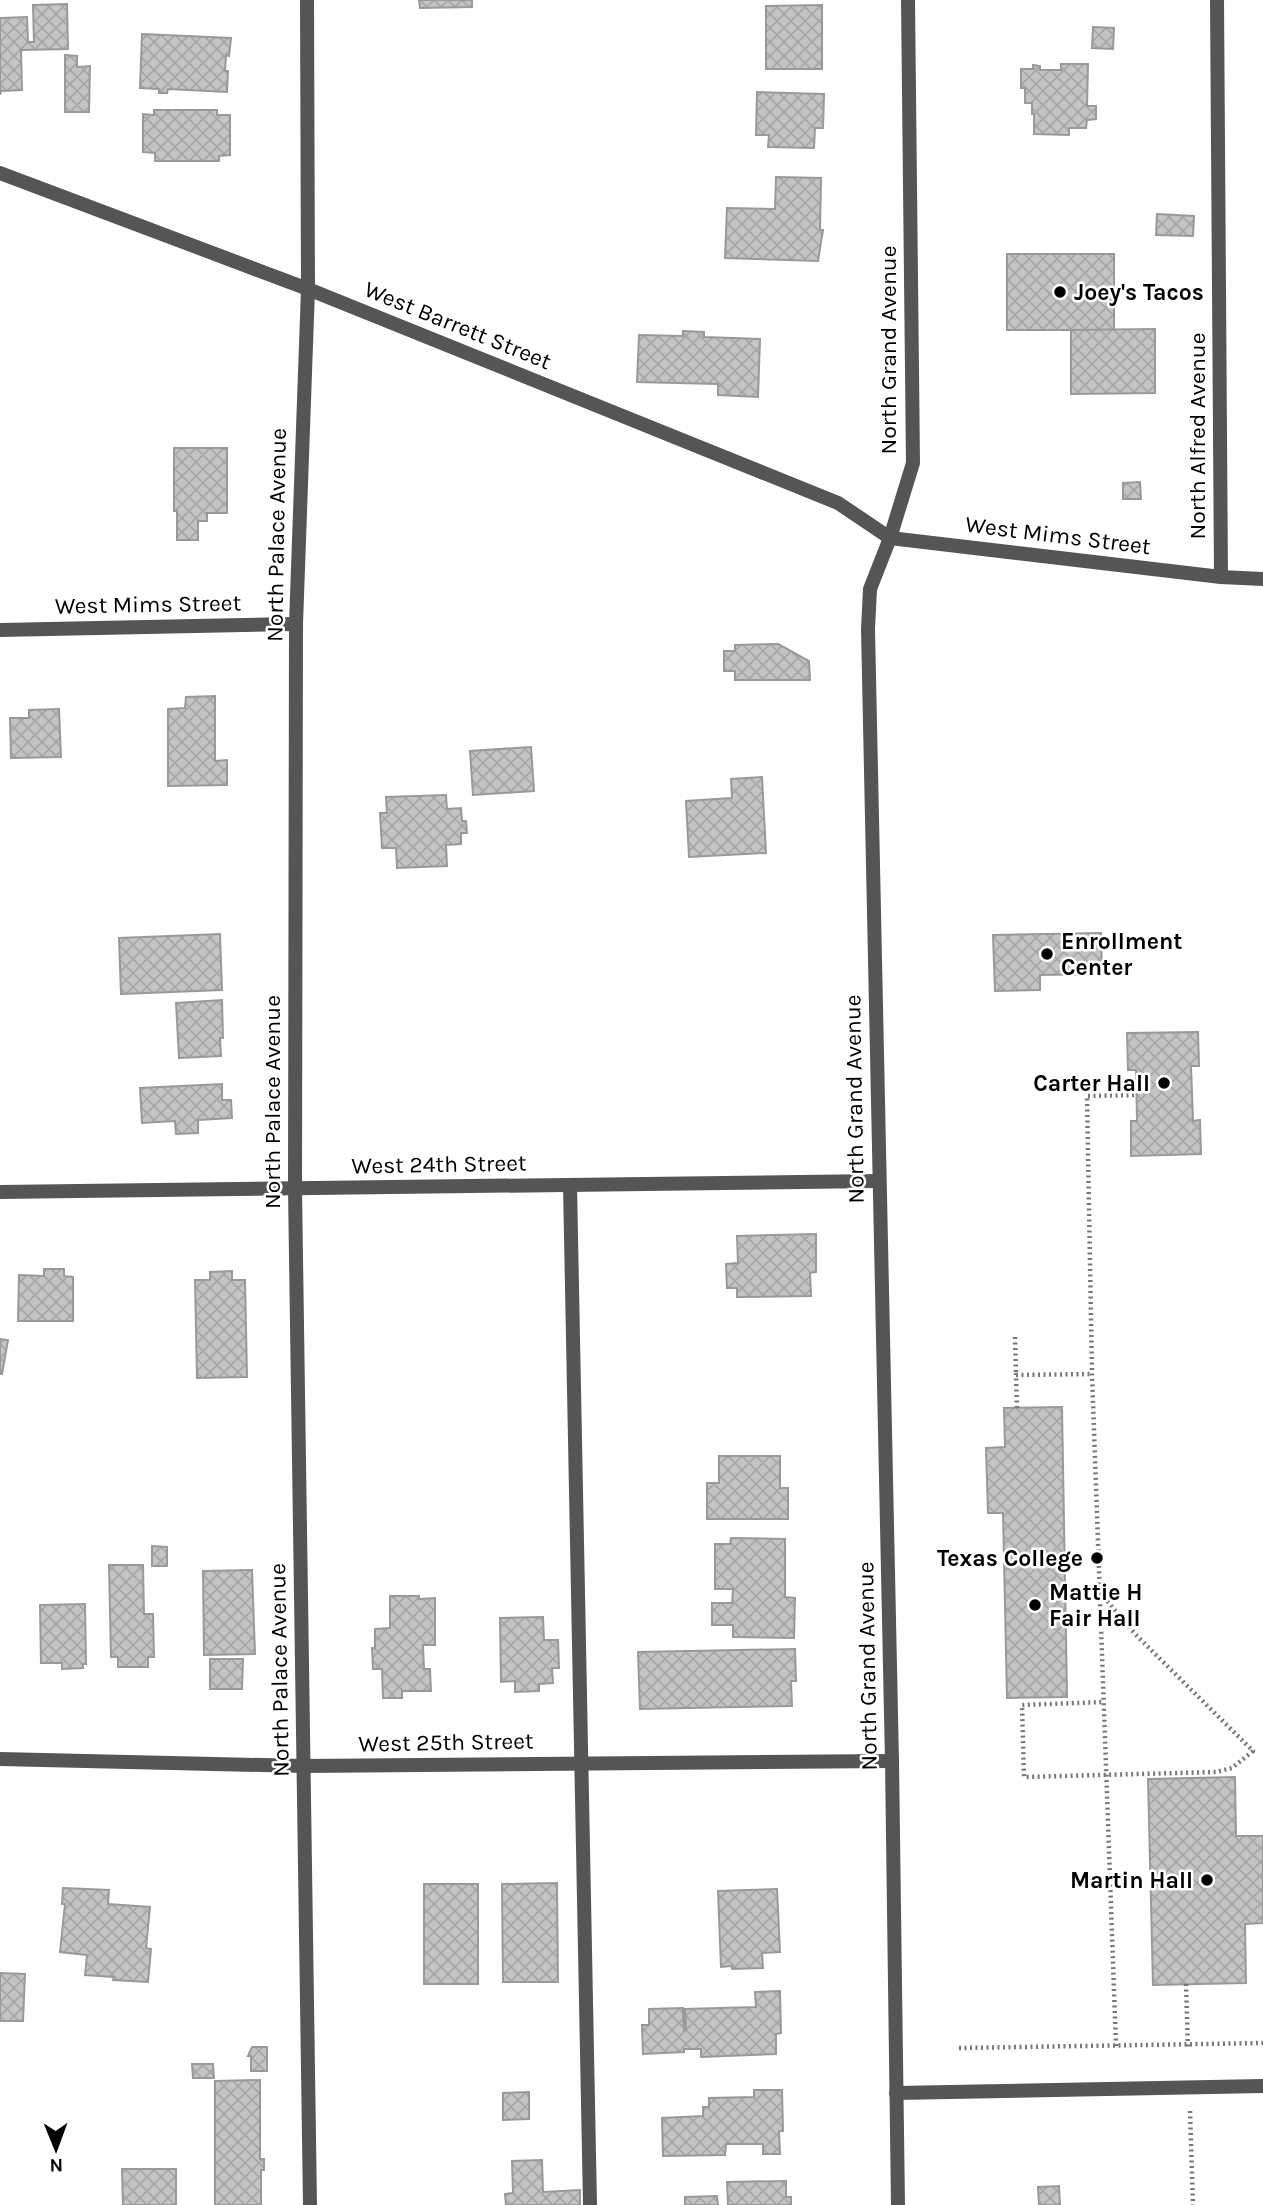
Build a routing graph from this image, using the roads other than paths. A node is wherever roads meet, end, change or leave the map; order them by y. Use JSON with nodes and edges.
{"nodes":[{"id":1,"x":307,"y":0,"type":"edge"},
{"id":2,"x":908,"y":0,"type":"edge"},
{"id":3,"x":1217,"y":0,"type":"edge"},
{"id":4,"x":0,"y":173,"type":"edge"},
{"id":5,"x":308,"y":289,"type":"junction"},
{"id":6,"x":890,"y":538,"type":"junction"},
{"id":7,"x":1221,"y":578,"type":"junction"},
{"id":8,"x":1263,"y":579,"type":"edge"},
{"id":9,"x":296,"y":624,"type":"junction"},
{"id":10,"x":0,"y":630,"type":"edge"},
{"id":11,"x":878,"y":1181,"type":"junction"},
{"id":12,"x":570,"y":1185,"type":"junction"},
{"id":13,"x":295,"y":1189,"type":"junction"},
{"id":14,"x":0,"y":1192,"type":"edge"},
{"id":15,"x":0,"y":1759,"type":"edge"},
{"id":16,"x":892,"y":1760,"type":"junction"},
{"id":17,"x":582,"y":1764,"type":"junction"},
{"id":18,"x":303,"y":1766,"type":"junction"},
{"id":19,"x":1263,"y":2086,"type":"edge"},
{"id":20,"x":896,"y":2093,"type":"junction"},
{"id":21,"x":310,"y":2205,"type":"edge"},
{"id":22,"x":590,"y":2205,"type":"edge"},
{"id":23,"x":898,"y":2205,"type":"edge"}],
"edges":[{"from":1,"to":5,"type":"street","name":"North Palace Avenue"},
{"from":2,"to":6,"type":"street","name":"North Grand Avenue"},
{"from":3,"to":7,"type":"street","name":"North Alfred Avenue"},
{"from":4,"to":5,"type":"street","name":"West Barrett Street"},
{"from":5,"to":6,"type":"street","name":"West Barrett Street"},
{"from":5,"to":9,"type":"street","name":"North Palace Avenue"},
{"from":6,"to":7,"type":"street","name":"West Mims Street"},
{"from":6,"to":11,"type":"street","name":"North Grand Avenue"},
{"from":7,"to":8,"type":"street","name":"West Mims Street"},
{"from":9,"to":10,"type":"street","name":"West Mims Street"},
{"from":9,"to":13,"type":"street","name":"North Palace Avenue"},
{"from":11,"to":12,"type":"street","name":"West 24th Street"},
{"from":11,"to":16,"type":"street","name":"North Grand Avenue"},
{"from":12,"to":13,"type":"street","name":"West 24th Street"},
{"from":12,"to":17,"type":"street"},
{"from":13,"to":14,"type":"street","name":"West 24th Street"},
{"from":13,"to":18,"type":"street","name":"North Palace Avenue"},
{"from":15,"to":18,"type":"street","name":"West 25th Street"},
{"from":16,"to":17,"type":"street","name":"West 25th Street"},
{"from":16,"to":20,"type":"street","name":"North Grand Avenue"},
{"from":17,"to":18,"type":"street","name":"West 25th Street"},
{"from":17,"to":22,"type":"street"},
{"from":18,"to":21,"type":"street","name":"North Palace Avenue"},
{"from":19,"to":20,"type":"street"},
{"from":20,"to":23,"type":"street","name":"North Grand Avenue"}]}
